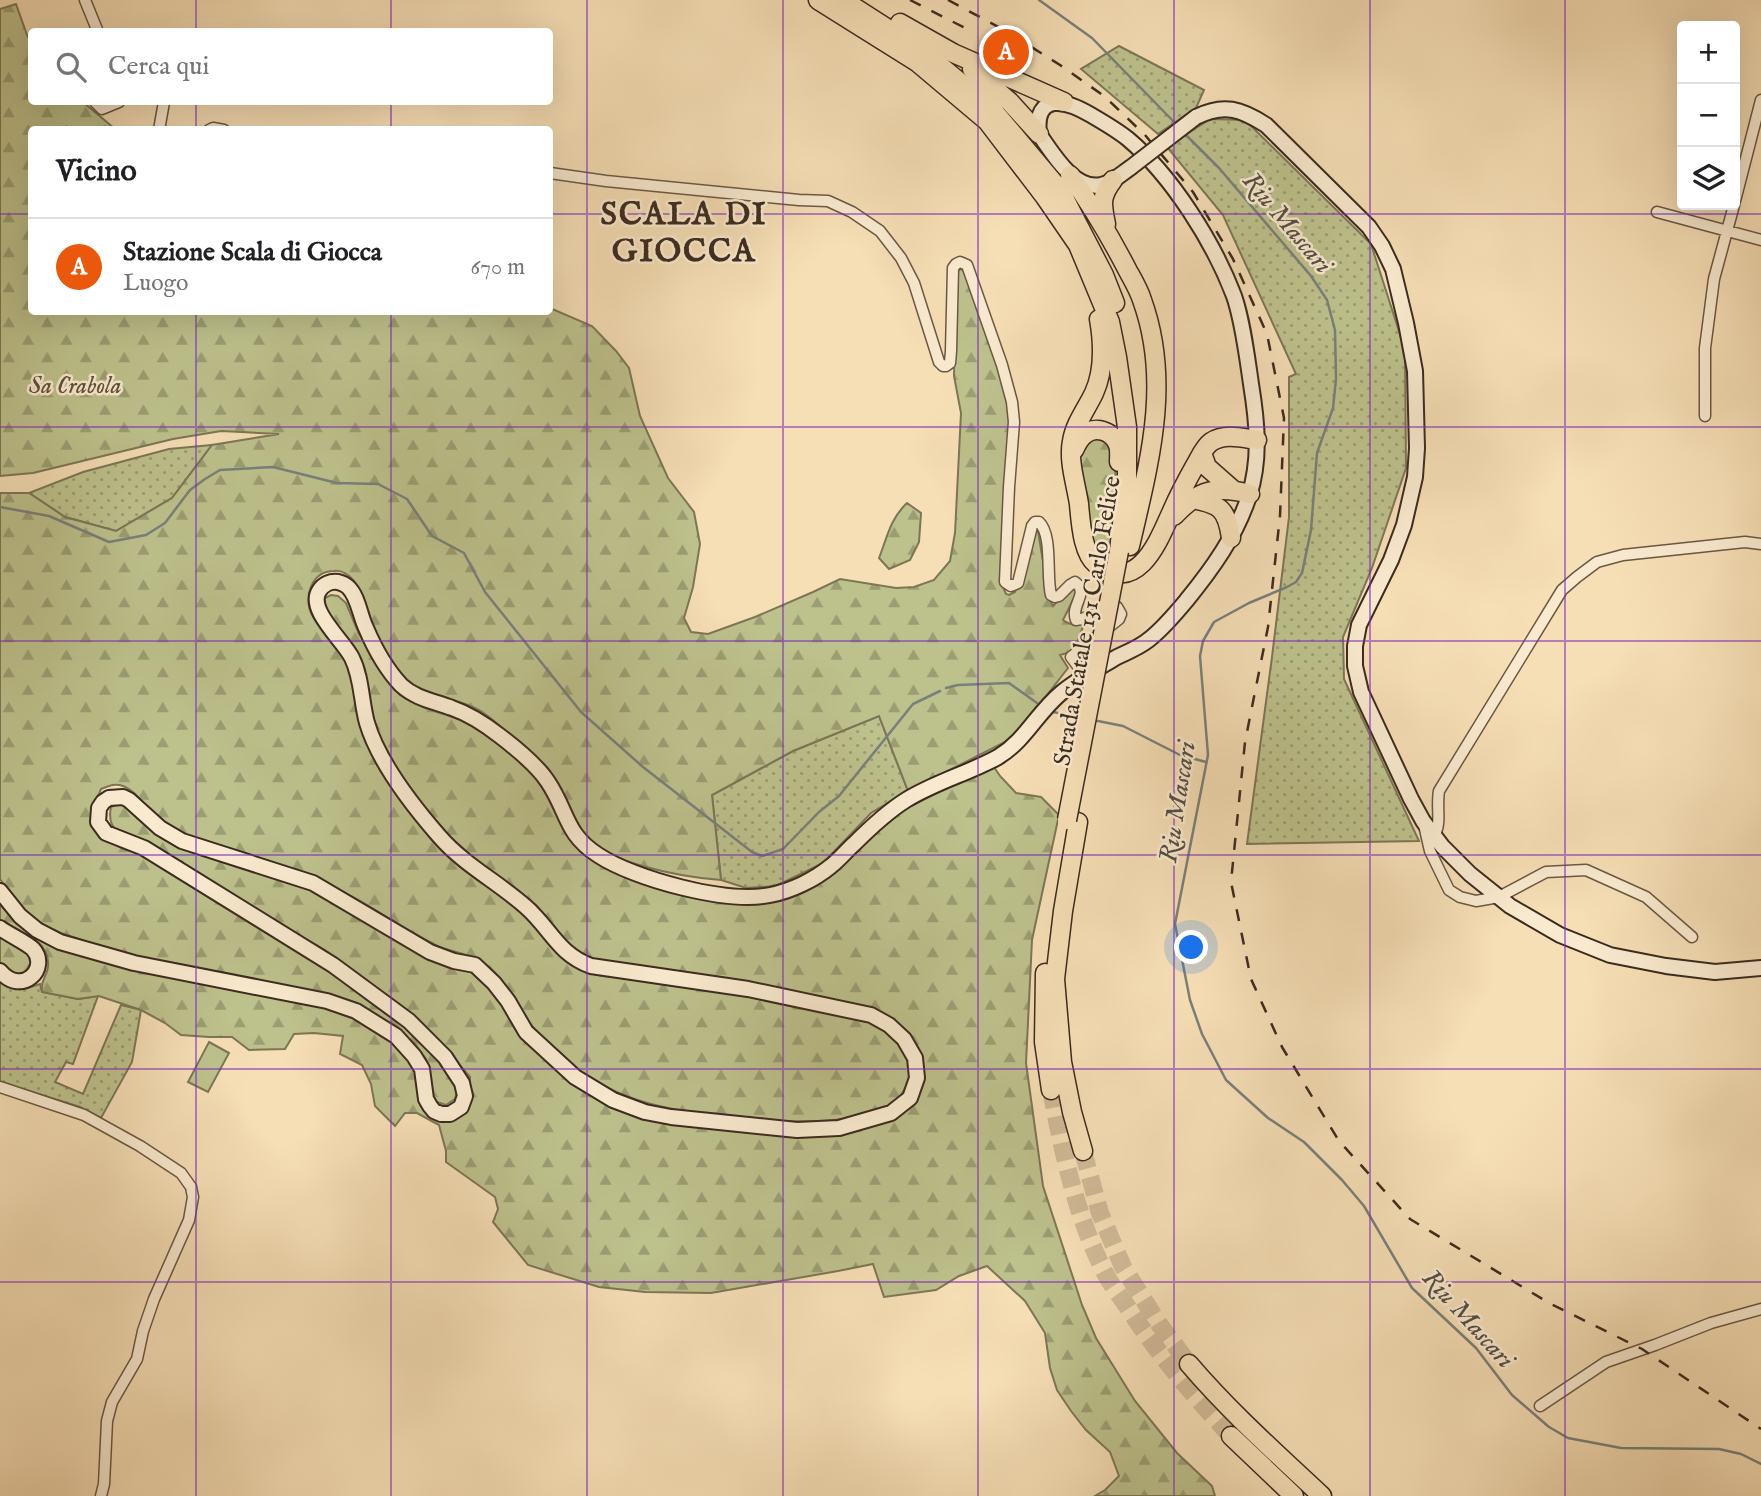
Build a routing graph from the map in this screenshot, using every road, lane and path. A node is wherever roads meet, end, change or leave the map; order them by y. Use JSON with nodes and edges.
{"nodes":[{"id":1,"x":85,"y":0,"type":"edge"},
{"id":2,"x":818,"y":0,"type":"edge"},
{"id":3,"x":843,"y":0,"type":"edge"},
{"id":4,"x":850,"y":0,"type":"edge"},
{"id":5,"x":96,"y":28,"type":"edge"},
{"id":6,"x":953,"y":53,"type":"junction"},
{"id":7,"x":1761,"y":100,"type":"edge"},
{"id":8,"x":1064,"y":102,"type":"junction"},
{"id":9,"x":163,"y":105,"type":"edge"},
{"id":10,"x":160,"y":126,"type":"edge"},
{"id":11,"x":1039,"y":134,"type":"junction"},
{"id":12,"x":553,"y":173,"type":"edge"},
{"id":13,"x":1070,"y":175,"type":"junction"},
{"id":14,"x":1112,"y":180,"type":"junction"},
{"id":15,"x":1740,"y":180,"type":"edge"},
{"id":16,"x":1732,"y":210,"type":"edge"},
{"id":17,"x":1657,"y":212,"type":"dead end"},
{"id":18,"x":1727,"y":230,"type":"junction"},
{"id":19,"x":1111,"y":237,"type":"junction"},
{"id":20,"x":1761,"y":240,"type":"edge"},
{"id":21,"x":1078,"y":246,"type":"junction"},
{"id":22,"x":1705,"y":416,"type":"dead end"},
{"id":23,"x":1257,"y":440,"type":"junction"},
{"id":24,"x":1202,"y":453,"type":"junction"},
{"id":25,"x":1071,"y":456,"type":"junction"},
{"id":26,"x":1232,"y":489,"type":"junction"},
{"id":27,"x":1250,"y":494,"type":"junction"},
{"id":28,"x":1192,"y":499,"type":"junction"},
{"id":29,"x":1165,"y":526,"type":"junction"},
{"id":30,"x":1231,"y":538,"type":"junction"},
{"id":31,"x":1761,"y":544,"type":"edge"},
{"id":32,"x":1125,"y":548,"type":"junction"},
{"id":33,"x":1084,"y":676,"type":"junction"},
{"id":34,"x":1072,"y":821,"type":"junction"},
{"id":35,"x":1423,"y":821,"type":"junction"},
{"id":36,"x":1434,"y":835,"type":"junction"},
{"id":37,"x":0,"y":891,"type":"edge"},
{"id":38,"x":1499,"y":897,"type":"junction"},
{"id":39,"x":0,"y":928,"type":"edge"},
{"id":40,"x":1692,"y":937,"type":"dead end"},
{"id":41,"x":1761,"y":968,"type":"edge"},
{"id":42,"x":0,"y":971,"type":"edge"},
{"id":43,"x":0,"y":1087,"type":"edge"},
{"id":44,"x":1051,"y":1090,"type":"tunnel mouth"},
{"id":45,"x":1083,"y":1151,"type":"tunnel mouth"},
{"id":46,"x":1761,"y":1309,"type":"edge"},
{"id":47,"x":1189,"y":1364,"type":"tunnel mouth"},
{"id":48,"x":1540,"y":1406,"type":"dead end"},
{"id":49,"x":1231,"y":1436,"type":"tunnel mouth"},
{"id":50,"x":101,"y":1496,"type":"edge"},
{"id":51,"x":1294,"y":1496,"type":"edge"},
{"id":52,"x":1322,"y":1496,"type":"edge"}],
"edges":[{"from":1,"to":5,"type":"street"},
{"from":2,"to":21,"type":"highway","name":"Strada Statale 131 Carlo Felice"},
{"from":3,"to":32,"type":"highway","name":"Strada Statale 131 Carlo Felice"},
{"from":4,"to":6,"type":"highway"},
{"from":6,"to":8,"type":"highway"},
{"from":6,"to":11,"type":"highway"},
{"from":7,"to":15,"type":"street"},
{"from":8,"to":11,"type":"main road"},
{"from":8,"to":23,"type":"main road"},
{"from":9,"to":10,"type":"street"},
{"from":11,"to":13,"type":"main road"},
{"from":12,"to":33,"type":"street"},
{"from":13,"to":14,"type":"main road"},
{"from":13,"to":19,"type":"highway"},
{"from":14,"to":19,"type":"highway"},
{"from":14,"to":35,"type":"main road","bridge":true},
{"from":16,"to":18,"type":"street"},
{"from":17,"to":18,"type":"street"},
{"from":18,"to":20,"type":"street"},
{"from":18,"to":22,"type":"street"},
{"from":19,"to":32,"type":"highway"},
{"from":21,"to":25,"type":"highway"},
{"from":21,"to":32,"type":"highway","name":"Strada Statale 131 Carlo Felice"},
{"from":23,"to":24,"type":"highway"},
{"from":23,"to":27,"type":"main road"},
{"from":24,"to":26,"type":"highway"},
{"from":24,"to":29,"type":"highway"},
{"from":25,"to":29,"type":"highway"},
{"from":25,"to":32,"type":"highway"},
{"from":26,"to":27,"type":"highway"},
{"from":26,"to":28,"type":"highway"},
{"from":27,"to":30,"type":"main road"},
{"from":28,"to":29,"type":"highway"},
{"from":28,"to":30,"type":"highway"},
{"from":30,"to":33,"type":"main road"},
{"from":31,"to":36,"type":"street"},
{"from":32,"to":34,"type":"highway","name":"Strada Statale 131 Carlo Felice"},
{"from":33,"to":37,"type":"main road"},
{"from":34,"to":44,"type":"highway","name":"Strada Statale 131 Carlo Felice"},
{"from":34,"to":45,"type":"highway","name":"Strada Statale 131 Carlo Felice"},
{"from":35,"to":36,"type":"main road"},
{"from":35,"to":38,"type":"street"},
{"from":36,"to":38,"type":"main road"},
{"from":38,"to":40,"type":"street"},
{"from":38,"to":41,"type":"main road"},
{"from":39,"to":42,"type":"main road"},
{"from":43,"to":50,"type":"street"},
{"from":46,"to":48,"type":"street"},
{"from":47,"to":52,"type":"highway"},
{"from":49,"to":51,"type":"highway"}]}
